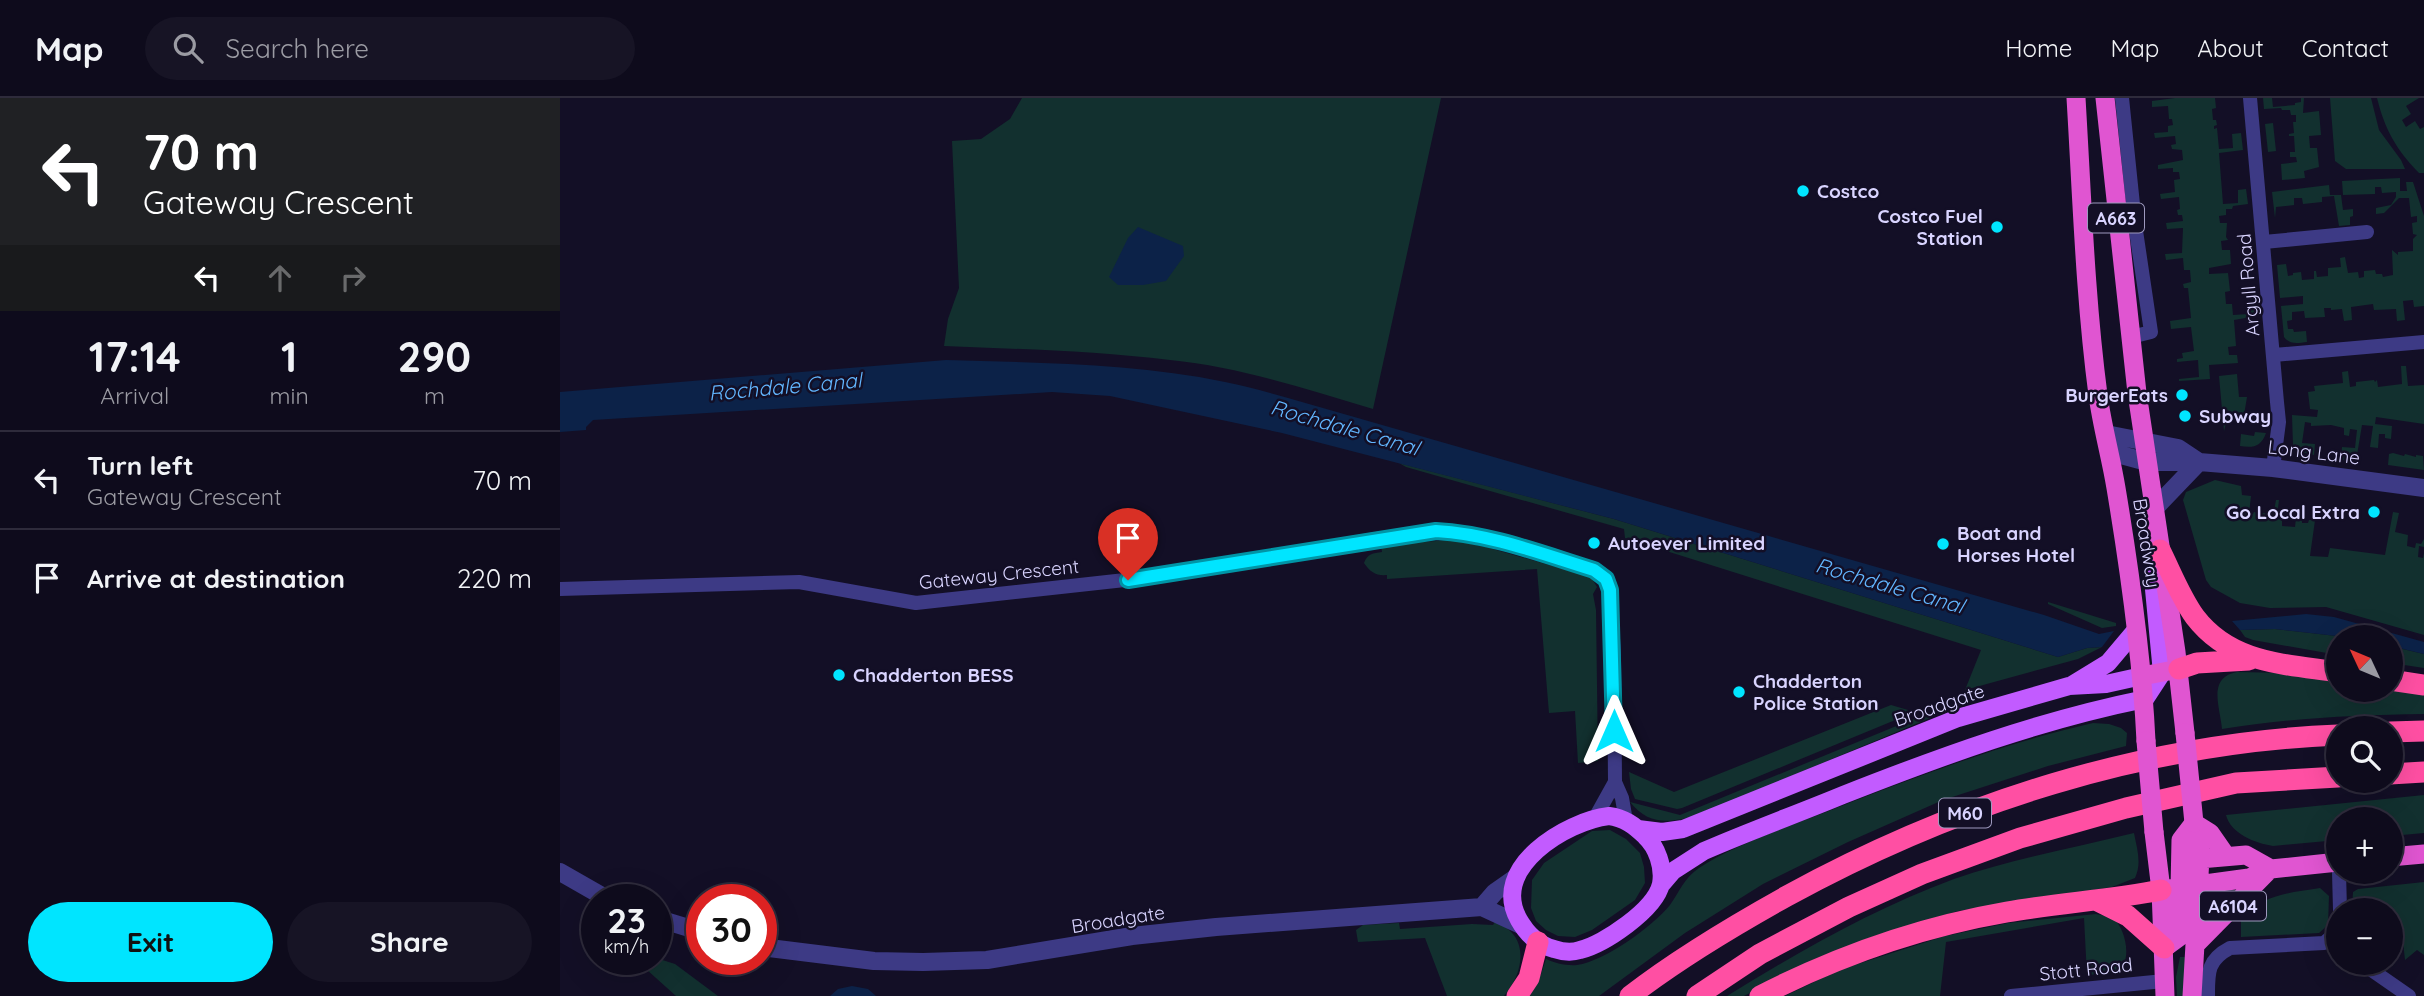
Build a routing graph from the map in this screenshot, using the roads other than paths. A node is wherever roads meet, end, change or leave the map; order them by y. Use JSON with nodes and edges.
{"nodes":[{"id":1,"x":2076,"y":98,"type":"edge"},
{"id":2,"x":2105,"y":98,"type":"edge"},
{"id":3,"x":2122,"y":98,"type":"edge"},
{"id":4,"x":2250,"y":98,"type":"edge"},
{"id":5,"x":2367,"y":232,"type":"dead end"},
{"id":6,"x":2264,"y":242,"type":"junction"},
{"id":7,"x":2131,"y":263,"type":"junction"},
{"id":8,"x":2131,"y":337,"type":"junction"},
{"id":9,"x":2424,"y":342,"type":"edge"},
{"id":10,"x":2274,"y":355,"type":"junction"},
{"id":11,"x":2145,"y":441,"type":"junction"},
{"id":12,"x":2108,"y":443,"type":"junction"},
{"id":13,"x":2147,"y":462,"type":"junction"},
{"id":14,"x":2199,"y":462,"type":"junction"},
{"id":15,"x":2273,"y":468,"type":"junction"},
{"id":16,"x":2424,"y":488,"type":"edge"},
{"id":17,"x":2155,"y":508,"type":"junction"},
{"id":18,"x":2160,"y":550,"type":"junction"},
{"id":19,"x":560,"y":589,"type":"edge"},
{"id":20,"x":2136,"y":631,"type":"junction"},
{"id":21,"x":2225,"y":654,"type":"junction"},
{"id":22,"x":2326,"y":670,"type":"edge"},
{"id":23,"x":2171,"y":671,"type":"junction"},
{"id":24,"x":2142,"y":676,"type":"junction"},
{"id":25,"x":2403,"y":682,"type":"edge"},
{"id":26,"x":2424,"y":685,"type":"edge"},
{"id":27,"x":2069,"y":686,"type":"junction"},
{"id":28,"x":2145,"y":699,"type":"junction"},
{"id":29,"x":2424,"y":731,"type":"edge"},
{"id":30,"x":2403,"y":732,"type":"edge"},
{"id":31,"x":2326,"y":736,"type":"edge"},
{"id":32,"x":2424,"y":772,"type":"edge"},
{"id":33,"x":2403,"y":773,"type":"edge"},
{"id":34,"x":2326,"y":778,"type":"edge"},
{"id":35,"x":1615,"y":782,"type":"junction"},
{"id":36,"x":1595,"y":818,"type":"junction"},
{"id":37,"x":2194,"y":822,"type":"junction"},
{"id":38,"x":1632,"y":825,"type":"junction"},
{"id":39,"x":2424,"y":854,"type":"edge"},
{"id":40,"x":2226,"y":856,"type":"junction"},
{"id":41,"x":2403,"y":856,"type":"edge"},
{"id":42,"x":2190,"y":860,"type":"junction"},
{"id":43,"x":2326,"y":863,"type":"edge"},
{"id":44,"x":2271,"y":869,"type":"junction"},
{"id":45,"x":560,"y":872,"type":"edge"},
{"id":46,"x":1515,"y":878,"type":"junction"},
{"id":47,"x":581,"y":884,"type":"edge"},
{"id":48,"x":1661,"y":885,"type":"junction"},
{"id":49,"x":2180,"y":887,"type":"junction"},
{"id":50,"x":2096,"y":900,"type":"junction"},
{"id":51,"x":1482,"y":906,"type":"junction"},
{"id":52,"x":1522,"y":926,"type":"junction"},
{"id":53,"x":1538,"y":942,"type":"junction"},
{"id":54,"x":2326,"y":942,"type":"edge"},
{"id":55,"x":2196,"y":944,"type":"junction"},
{"id":56,"x":2164,"y":948,"type":"junction"},
{"id":57,"x":777,"y":949,"type":"edge"},
{"id":58,"x":2379,"y":975,"type":"edge"},
{"id":59,"x":2164,"y":988,"type":"edge"},
{"id":60,"x":2144,"y":989,"type":"edge"},
{"id":61,"x":1517,"y":996,"type":"edge"},
{"id":62,"x":1630,"y":996,"type":"edge"},
{"id":63,"x":1697,"y":996,"type":"edge"},
{"id":64,"x":1760,"y":996,"type":"edge"},
{"id":65,"x":2011,"y":996,"type":"edge"},
{"id":66,"x":2192,"y":996,"type":"edge"},
{"id":67,"x":2208,"y":996,"type":"edge"},
{"id":68,"x":2409,"y":996,"type":"edge"}],
"edges":[{"from":1,"to":12,"type":"highway","name":"Broadway","number":"A663"},
{"from":2,"to":7,"type":"highway","name":"Broadway","number":"A663"},
{"from":3,"to":7,"type":"street","name":"Broadway"},
{"from":4,"to":6,"type":"street","name":"Argyll Road"},
{"from":5,"to":6,"type":"street"},
{"from":6,"to":10,"type":"street","name":"Argyll Road"},
{"from":7,"to":8,"type":"highway","name":"Broadway","number":"A663"},
{"from":7,"to":8,"type":"street","name":"Broadway"},
{"from":8,"to":11,"type":"highway","name":"Broadway","number":"A663"},
{"from":9,"to":10,"type":"street"},
{"from":10,"to":15,"type":"street","name":"Argyll Road"},
{"from":11,"to":12,"type":"street","name":"Long Lane"},
{"from":11,"to":13,"type":"highway","name":"Broadway","number":"A663"},
{"from":11,"to":14,"type":"street","name":"Long Lane"},
{"from":12,"to":13,"type":"street","name":"Long Lane"},
{"from":12,"to":20,"type":"highway","name":"Broadway","number":"A663"},
{"from":13,"to":14,"type":"street","name":"Long Lane"},
{"from":13,"to":17,"type":"highway","name":"Broadway","number":"A663"},
{"from":14,"to":15,"type":"street","name":"Long Lane"},
{"from":14,"to":17,"type":"street"},
{"from":15,"to":16,"type":"street","name":"Long Lane"},
{"from":17,"to":18,"type":"highway","name":"Broadway","number":"A663"},
{"from":18,"to":21,"type":"highway"},
{"from":18,"to":23,"type":"highway","name":"Broadway","number":"A663"},
{"from":19,"to":35,"type":"street","name":"Gateway Crescent"},
{"from":20,"to":24,"type":"highway","name":"Broadway","number":"A663"},
{"from":20,"to":27,"type":"main road"},
{"from":21,"to":22,"type":"highway"},
{"from":21,"to":23,"type":"highway"},
{"from":23,"to":24,"type":"highway"},
{"from":23,"to":28,"type":"main road"},
{"from":23,"to":37,"type":"highway","name":"Broadway","number":"A663","bridge":true},
{"from":24,"to":27,"type":"main road","name":"Broadgate"},
{"from":24,"to":28,"type":"highway","name":"Broadway","number":"A663"},
{"from":25,"to":26,"type":"highway"},
{"from":27,"to":38,"type":"main road","name":"Broadgate"},
{"from":28,"to":48,"type":"main road"},
{"from":28,"to":49,"type":"highway","name":"Broadway","number":"A663","bridge":true},
{"from":29,"to":30,"type":"highway"},
{"from":31,"to":62,"type":"highway","number":"M60"},
{"from":32,"to":33,"type":"highway"},
{"from":34,"to":63,"type":"highway","number":"M60"},
{"from":35,"to":36,"type":"street","name":"Gateway Crescent"},
{"from":35,"to":38,"type":"street","name":"Gateway Crescent"},
{"from":36,"to":38,"type":"main road","name":"Broadgate"},
{"from":36,"to":46,"type":"main road"},
{"from":37,"to":40,"type":"highway"},
{"from":37,"to":42,"type":"highway","name":"Broadway","number":"A663"},
{"from":38,"to":48,"type":"main road"},
{"from":39,"to":41,"type":"highway"},
{"from":40,"to":42,"type":"highway","number":"A6104"},
{"from":40,"to":44,"type":"highway","number":"A6104"},
{"from":42,"to":49,"type":"highway","name":"Broadway","number":"A663"},
{"from":43,"to":44,"type":"highway","number":"A6104"},
{"from":44,"to":49,"type":"highway","number":"A6104"},
{"from":44,"to":55,"type":"highway","number":"A6104"},
{"from":45,"to":47,"type":"street"},
{"from":46,"to":51,"type":"street"},
{"from":46,"to":52,"type":"main road"},
{"from":48,"to":53,"type":"main road"},
{"from":49,"to":50,"type":"highway"},
{"from":49,"to":55,"type":"highway","name":"Broadway","number":"A663"},
{"from":49,"to":56,"type":"highway","name":"Broadway","number":"A663"},
{"from":50,"to":56,"type":"highway"},
{"from":50,"to":64,"type":"highway"},
{"from":51,"to":52,"type":"street"},
{"from":51,"to":57,"type":"street","name":"Broadgate"},
{"from":52,"to":53,"type":"main road"},
{"from":53,"to":61,"type":"highway"},
{"from":54,"to":67,"type":"street"},
{"from":55,"to":66,"type":"highway","name":"Broadway","number":"A663"},
{"from":56,"to":59,"type":"highway","name":"Broadway","number":"A663"},
{"from":58,"to":68,"type":"street"},
{"from":59,"to":60,"type":"street","name":"Stott Road"},
{"from":60,"to":65,"type":"street","name":"Stott Road"}]}
